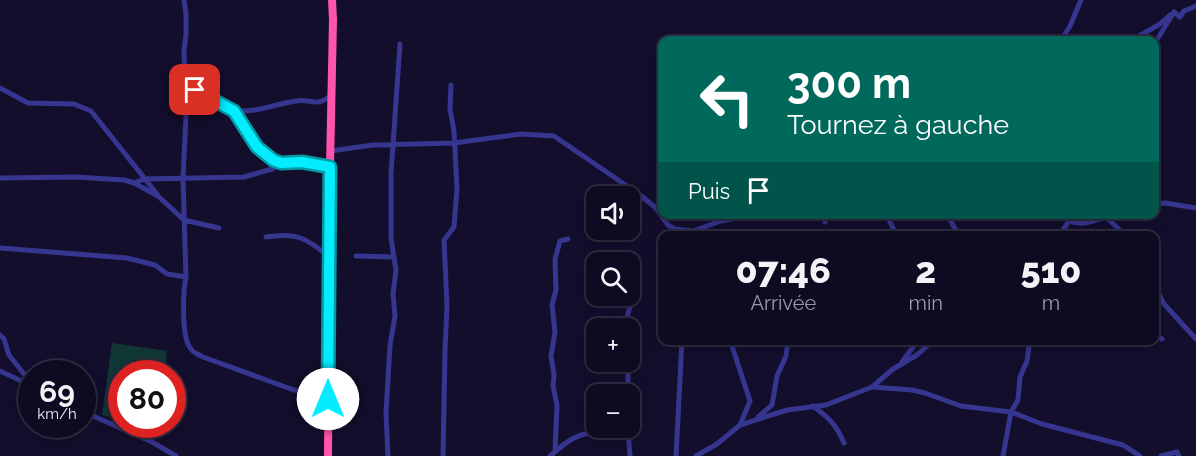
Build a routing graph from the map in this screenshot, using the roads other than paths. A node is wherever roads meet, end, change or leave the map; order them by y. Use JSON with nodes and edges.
{"nodes":[{"id":1,"x":184,"y":0,"type":"edge"},
{"id":2,"x":332,"y":0,"type":"edge"},
{"id":3,"x":1081,"y":0,"type":"edge"},
{"id":4,"x":1186,"y":3,"type":"dead end"},
{"id":5,"x":1196,"y":6,"type":"edge"},
{"id":6,"x":1184,"y":10,"type":"junction"},
{"id":7,"x":1174,"y":12,"type":"junction"},
{"id":8,"x":1064,"y":36,"type":"edge"},
{"id":9,"x":1139,"y":36,"type":"edge"},
{"id":10,"x":1159,"y":36,"type":"edge"},
{"id":11,"x":400,"y":45,"type":"dead end"},
{"id":12,"x":186,"y":83,"type":"junction"},
{"id":13,"x":451,"y":85,"type":"dead end"},
{"id":14,"x":0,"y":88,"type":"edge"},
{"id":15,"x":332,"y":95,"type":"junction"},
{"id":16,"x":234,"y":111,"type":"junction"},
{"id":17,"x":454,"y":143,"type":"junction"},
{"id":18,"x":393,"y":146,"type":"junction"},
{"id":19,"x":330,"y":151,"type":"junction"},
{"id":20,"x":281,"y":163,"type":"junction"},
{"id":21,"x":330,"y":167,"type":"junction"},
{"id":22,"x":0,"y":177,"type":"edge"},
{"id":23,"x":183,"y":178,"type":"junction"},
{"id":24,"x":144,"y":179,"type":"junction"},
{"id":25,"x":134,"y":183,"type":"junction"},
{"id":26,"x":158,"y":196,"type":"junction"},
{"id":27,"x":1159,"y":204,"type":"edge"},
{"id":28,"x":1196,"y":208,"type":"edge"},
{"id":29,"x":658,"y":211,"type":"edge"},
{"id":30,"x":664,"y":219,"type":"edge"},
{"id":31,"x":736,"y":219,"type":"edge"},
{"id":32,"x":825,"y":219,"type":"edge"},
{"id":33,"x":1100,"y":219,"type":"edge"},
{"id":34,"x":1108,"y":219,"type":"edge"},
{"id":35,"x":184,"y":220,"type":"junction"},
{"id":36,"x":1069,"y":221,"type":"joint"},
{"id":37,"x":825,"y":222,"type":"dead end"},
{"id":38,"x":219,"y":228,"type":"dead end"},
{"id":39,"x":705,"y":228,"type":"junction"},
{"id":40,"x":693,"y":231,"type":"edge"},
{"id":41,"x":693,"y":231,"type":"edge"},
{"id":42,"x":705,"y":231,"type":"edge"},
{"id":43,"x":1062,"y":231,"type":"edge"},
{"id":44,"x":1121,"y":231,"type":"edge"},
{"id":45,"x":266,"y":237,"type":"dead end"},
{"id":46,"x":568,"y":239,"type":"dead end"},
{"id":47,"x":0,"y":248,"type":"edge"},
{"id":48,"x":356,"y":256,"type":"dead end"},
{"id":49,"x":329,"y":257,"type":"junction"},
{"id":50,"x":393,"y":257,"type":"junction"},
{"id":51,"x":186,"y":277,"type":"junction"},
{"id":52,"x":1159,"y":294,"type":"edge"},
{"id":53,"x":0,"y":335,"type":"edge"},
{"id":54,"x":1159,"y":337,"type":"edge"},
{"id":55,"x":1195,"y":338,"type":"edge"},
{"id":56,"x":1162,"y":339,"type":"dead end"},
{"id":57,"x":682,"y":345,"type":"edge"},
{"id":58,"x":732,"y":345,"type":"edge"},
{"id":59,"x":787,"y":345,"type":"edge"},
{"id":60,"x":914,"y":345,"type":"edge"},
{"id":61,"x":928,"y":345,"type":"edge"},
{"id":62,"x":1029,"y":345,"type":"edge"},
{"id":63,"x":1196,"y":346,"type":"edge"},
{"id":64,"x":18,"y":367,"type":"edge"},
{"id":65,"x":893,"y":369,"type":"junction"},
{"id":66,"x":0,"y":371,"type":"edge"},
{"id":67,"x":18,"y":379,"type":"edge"},
{"id":68,"x":872,"y":387,"type":"junction"},
{"id":69,"x":328,"y":399,"type":"junction"},
{"id":70,"x":812,"y":405,"type":"junction"},
{"id":71,"x":1011,"y":412,"type":"junction"},
{"id":72,"x":96,"y":417,"type":"edge"},
{"id":73,"x":754,"y":421,"type":"junction"},
{"id":74,"x":740,"y":425,"type":"junction"},
{"id":75,"x":586,"y":433,"type":"edge"},
{"id":76,"x":629,"y":438,"type":"edge"},
{"id":77,"x":844,"y":443,"type":"dead end"},
{"id":78,"x":443,"y":453,"type":"edge"},
{"id":79,"x":552,"y":454,"type":"edge"},
{"id":80,"x":176,"y":456,"type":"edge"},
{"id":81,"x":328,"y":456,"type":"edge"},
{"id":82,"x":388,"y":456,"type":"edge"},
{"id":83,"x":437,"y":456,"type":"edge"},
{"id":84,"x":630,"y":456,"type":"edge"},
{"id":85,"x":676,"y":456,"type":"edge"},
{"id":86,"x":696,"y":456,"type":"edge"},
{"id":87,"x":1003,"y":456,"type":"edge"},
{"id":88,"x":1140,"y":456,"type":"edge"},
{"id":89,"x":1161,"y":456,"type":"edge"},
{"id":90,"x":1179,"y":456,"type":"edge"}],
"edges":[{"from":1,"to":12,"type":"street"},
{"from":2,"to":15,"type":"highway"},
{"from":3,"to":8,"type":"street"},
{"from":4,"to":6,"type":"street"},
{"from":5,"to":6,"type":"street"},
{"from":6,"to":7,"type":"street"},
{"from":7,"to":9,"type":"street"},
{"from":7,"to":10,"type":"street"},
{"from":11,"to":18,"type":"street"},
{"from":12,"to":16,"type":"street"},
{"from":12,"to":23,"type":"street"},
{"from":13,"to":17,"type":"street"},
{"from":14,"to":24,"type":"street"},
{"from":15,"to":16,"type":"street"},
{"from":15,"to":19,"type":"highway"},
{"from":16,"to":20,"type":"street"},
{"from":17,"to":18,"type":"street"},
{"from":17,"to":29,"type":"street"},
{"from":17,"to":78,"type":"street"},
{"from":18,"to":19,"type":"street"},
{"from":18,"to":50,"type":"street"},
{"from":19,"to":21,"type":"highway"},
{"from":20,"to":21,"type":"street"},
{"from":20,"to":23,"type":"street"},
{"from":21,"to":49,"type":"highway"},
{"from":22,"to":25,"type":"street"},
{"from":23,"to":24,"type":"street"},
{"from":23,"to":35,"type":"street"},
{"from":24,"to":25,"type":"street"},
{"from":24,"to":26,"type":"street"},
{"from":25,"to":26,"type":"street"},
{"from":26,"to":35,"type":"street"},
{"from":27,"to":28,"type":"street"},
{"from":30,"to":41,"type":"street"},
{"from":31,"to":39,"type":"street"},
{"from":32,"to":37,"type":"street"},
{"from":33,"to":36,"type":"street"},
{"from":34,"to":44,"type":"street"},
{"from":35,"to":38,"type":"street"},
{"from":35,"to":51,"type":"street"},
{"from":36,"to":43,"type":"street"},
{"from":39,"to":40,"type":"street"},
{"from":39,"to":42,"type":"street"},
{"from":45,"to":49,"type":"street"},
{"from":46,"to":79,"type":"street"},
{"from":47,"to":51,"type":"street"},
{"from":48,"to":50,"type":"street"},
{"from":49,"to":69,"type":"highway"},
{"from":50,"to":82,"type":"street"},
{"from":51,"to":69,"type":"street"},
{"from":52,"to":55,"type":"street"},
{"from":53,"to":64,"type":"street"},
{"from":54,"to":56,"type":"street"},
{"from":55,"to":63,"type":"street"},
{"from":57,"to":85,"type":"street"},
{"from":58,"to":74,"type":"street"},
{"from":59,"to":73,"type":"street"},
{"from":60,"to":65,"type":"street"},
{"from":61,"to":65,"type":"street"},
{"from":62,"to":71,"type":"street"},
{"from":65,"to":68,"type":"street"},
{"from":66,"to":67,"type":"street"},
{"from":68,"to":70,"type":"street"},
{"from":68,"to":71,"type":"street"},
{"from":69,"to":81,"type":"highway"},
{"from":70,"to":73,"type":"street"},
{"from":70,"to":77,"type":"street"},
{"from":71,"to":87,"type":"street"},
{"from":71,"to":88,"type":"street"},
{"from":72,"to":80,"type":"street"},
{"from":73,"to":74,"type":"street"},
{"from":74,"to":86,"type":"street"},
{"from":75,"to":79,"type":"street"},
{"from":76,"to":84,"type":"street"},
{"from":78,"to":83,"type":"street"},
{"from":89,"to":90,"type":"street"}]}
